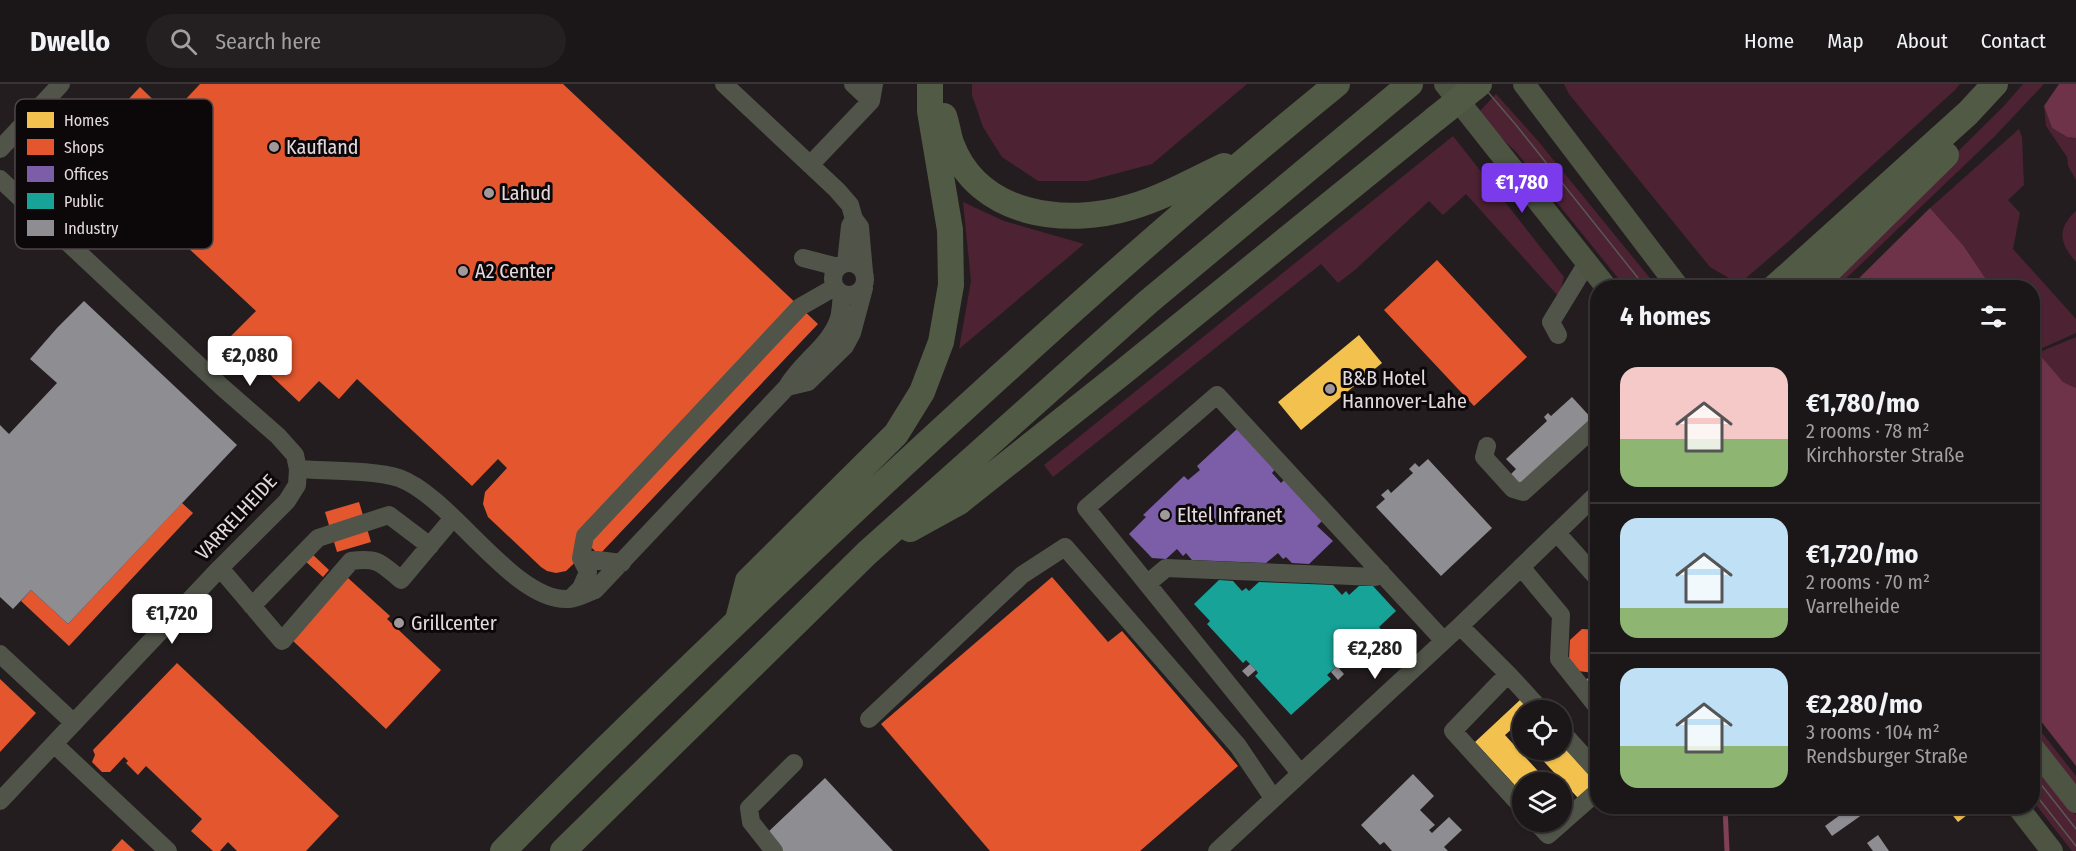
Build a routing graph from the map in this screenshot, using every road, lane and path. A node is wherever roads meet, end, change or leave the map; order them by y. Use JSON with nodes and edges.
{"nodes":[{"id":1,"x":61,"y":84,"type":"edge"},
{"id":2,"x":724,"y":84,"type":"edge"},
{"id":3,"x":853,"y":84,"type":"edge"},
{"id":4,"x":930,"y":84,"type":"edge"},
{"id":5,"x":942,"y":84,"type":"edge"},
{"id":6,"x":1337,"y":84,"type":"edge"},
{"id":7,"x":1445,"y":84,"type":"edge"},
{"id":8,"x":1479,"y":84,"type":"edge"},
{"id":9,"x":1524,"y":84,"type":"edge"},
{"id":10,"x":1995,"y":84,"type":"edge"},
{"id":11,"x":2015,"y":84,"type":"edge"},
{"id":12,"x":1409,"y":85,"type":"edge"},
{"id":13,"x":873,"y":92,"type":"edge"},
{"id":14,"x":47,"y":99,"type":"edge"},
{"id":15,"x":15,"y":133,"type":"edge"},
{"id":16,"x":0,"y":149,"type":"edge"},
{"id":17,"x":1256,"y":150,"type":"junction"},
{"id":18,"x":810,"y":165,"type":"junction"},
{"id":19,"x":0,"y":180,"type":"edge"},
{"id":20,"x":15,"y":194,"type":"edge"},
{"id":21,"x":854,"y":219,"type":"junction"},
{"id":22,"x":75,"y":249,"type":"edge"},
{"id":23,"x":1587,"y":263,"type":"junction"},
{"id":24,"x":839,"y":278,"type":"junction"},
{"id":25,"x":864,"y":280,"type":"junction"},
{"id":26,"x":1601,"y":280,"type":"edge"},
{"id":27,"x":1673,"y":280,"type":"edge"},
{"id":28,"x":1783,"y":280,"type":"edge"},
{"id":29,"x":1819,"y":280,"type":"edge"},
{"id":30,"x":1558,"y":335,"type":"dead end"},
{"id":31,"x":787,"y":387,"type":"junction"},
{"id":32,"x":1590,"y":431,"type":"edge"},
{"id":33,"x":1487,"y":446,"type":"dead end"},
{"id":34,"x":298,"y":469,"type":"junction"},
{"id":35,"x":1590,"y":501,"type":"edge"},
{"id":36,"x":453,"y":518,"type":"junction"},
{"id":37,"x":1557,"y":532,"type":"junction"},
{"id":38,"x":430,"y":546,"type":"junction"},
{"id":39,"x":867,"y":553,"type":"junction"},
{"id":40,"x":581,"y":558,"type":"junction"},
{"id":41,"x":622,"y":563,"type":"junction"},
{"id":42,"x":1521,"y":567,"type":"junction"},
{"id":43,"x":220,"y":568,"type":"junction"},
{"id":44,"x":1590,"y":570,"type":"edge"},
{"id":45,"x":1381,"y":572,"type":"junction"},
{"id":46,"x":1146,"y":584,"type":"junction"},
{"id":47,"x":570,"y":600,"type":"junction"},
{"id":48,"x":252,"y":606,"type":"junction"},
{"id":49,"x":738,"y":620,"type":"junction"},
{"id":50,"x":1460,"y":626,"type":"junction"},
{"id":51,"x":1444,"y":641,"type":"junction"},
{"id":52,"x":0,"y":654,"type":"edge"},
{"id":53,"x":1508,"y":674,"type":"junction"},
{"id":54,"x":1590,"y":698,"type":"edge"},
{"id":55,"x":1532,"y":700,"type":"edge"},
{"id":56,"x":869,"y":719,"type":"dead end"},
{"id":57,"x":74,"y":723,"type":"junction"},
{"id":58,"x":1572,"y":743,"type":"edge"},
{"id":59,"x":54,"y":744,"type":"junction"},
{"id":60,"x":2040,"y":757,"type":"edge"},
{"id":61,"x":794,"y":763,"type":"dead end"},
{"id":62,"x":1590,"y":763,"type":"edge"},
{"id":63,"x":1300,"y":773,"type":"junction"},
{"id":64,"x":1512,"y":796,"type":"edge"},
{"id":65,"x":1273,"y":798,"type":"junction"},
{"id":66,"x":1590,"y":798,"type":"edge"},
{"id":67,"x":0,"y":801,"type":"edge"},
{"id":68,"x":2076,"y":802,"type":"edge"},
{"id":69,"x":1572,"y":814,"type":"edge"},
{"id":70,"x":2023,"y":814,"type":"edge"},
{"id":71,"x":168,"y":851,"type":"edge"},
{"id":72,"x":503,"y":851,"type":"edge"},
{"id":73,"x":563,"y":851,"type":"edge"},
{"id":74,"x":774,"y":851,"type":"edge"},
{"id":75,"x":1216,"y":851,"type":"edge"},
{"id":76,"x":2052,"y":851,"type":"edge"}],
"edges":[{"from":1,"to":14,"type":"street"},
{"from":2,"to":18,"type":"street"},
{"from":3,"to":13,"type":"street"},
{"from":4,"to":49,"type":"highway"},
{"from":5,"to":17,"type":"highway"},
{"from":6,"to":17,"type":"highway"},
{"from":7,"to":23,"type":"main road"},
{"from":8,"to":39,"type":"highway","bridge":true},
{"from":9,"to":27,"type":"main road"},
{"from":10,"to":28,"type":"highway"},
{"from":11,"to":29,"type":"highway"},
{"from":12,"to":39,"type":"highway"},
{"from":13,"to":18,"type":"street"},
{"from":15,"to":16,"type":"street"},
{"from":17,"to":49,"type":"highway"},
{"from":18,"to":21,"type":"street"},
{"from":19,"to":20,"type":"street"},
{"from":21,"to":24,"type":"street"},
{"from":21,"to":25,"type":"street"},
{"from":22,"to":34,"type":"street"},
{"from":23,"to":26,"type":"main road"},
{"from":23,"to":30,"type":"street"},
{"from":24,"to":25,"type":"street"},
{"from":24,"to":25,"type":"street"},
{"from":24,"to":31,"type":"street"},
{"from":24,"to":40,"type":"street"},
{"from":25,"to":31,"type":"street"},
{"from":31,"to":41,"type":"street"},
{"from":32,"to":33,"type":"street"},
{"from":34,"to":36,"type":"street"},
{"from":34,"to":43,"type":"street","name":"VARRELHEIDE"},
{"from":35,"to":37,"type":"street"},
{"from":36,"to":38,"type":"street"},
{"from":36,"to":47,"type":"street"},
{"from":37,"to":42,"type":"street"},
{"from":37,"to":44,"type":"street"},
{"from":38,"to":48,"type":"street"},
{"from":38,"to":48,"type":"street"},
{"from":39,"to":73,"type":"highway"},
{"from":40,"to":41,"type":"street"},
{"from":40,"to":47,"type":"street"},
{"from":41,"to":47,"type":"street"},
{"from":42,"to":50,"type":"street"},
{"from":42,"to":54,"type":"street"},
{"from":43,"to":48,"type":"street"},
{"from":43,"to":57,"type":"street","name":"VARRELHEIDE"},
{"from":45,"to":46,"type":"street"},
{"from":45,"to":46,"type":"street"},
{"from":45,"to":51,"type":"street"},
{"from":46,"to":63,"type":"street"},
{"from":49,"to":72,"type":"highway"},
{"from":50,"to":51,"type":"street"},
{"from":50,"to":53,"type":"street"},
{"from":51,"to":63,"type":"street"},
{"from":52,"to":57,"type":"street"},
{"from":53,"to":55,"type":"street"},
{"from":53,"to":64,"type":"street"},
{"from":56,"to":65,"type":"street"},
{"from":57,"to":59,"type":"street","name":"VARRELHEIDE"},
{"from":58,"to":62,"type":"street"},
{"from":59,"to":67,"type":"street","name":"VARRELHEIDE"},
{"from":59,"to":71,"type":"street"},
{"from":60,"to":68,"type":"main road"},
{"from":61,"to":74,"type":"street"},
{"from":63,"to":65,"type":"street"},
{"from":65,"to":75,"type":"street"},
{"from":66,"to":69,"type":"street"},
{"from":70,"to":76,"type":"main road"}]}
